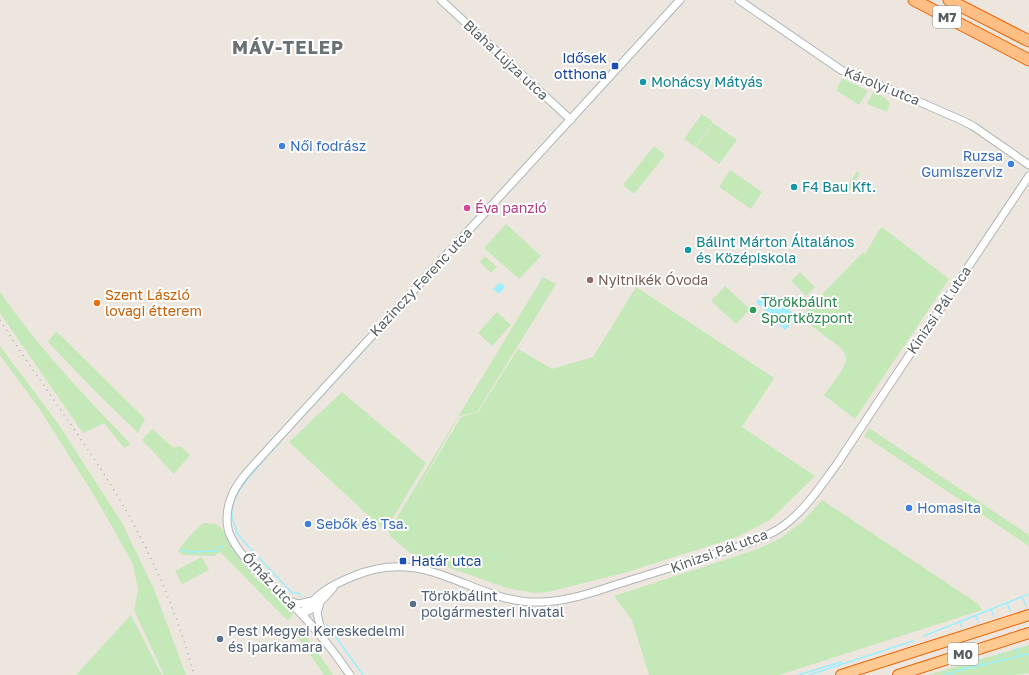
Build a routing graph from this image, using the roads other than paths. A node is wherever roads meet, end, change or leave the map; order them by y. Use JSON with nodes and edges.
{"nodes":[{"id":1,"x":441,"y":0,"type":"edge"},
{"id":2,"x":680,"y":0,"type":"edge"},
{"id":3,"x":739,"y":0,"type":"edge"},
{"id":4,"x":914,"y":0,"type":"edge"},
{"id":5,"x":951,"y":1,"type":"edge"},
{"id":6,"x":1029,"y":37,"type":"edge"},
{"id":7,"x":1029,"y":41,"type":"edge"},
{"id":8,"x":1029,"y":60,"type":"edge"},
{"id":9,"x":571,"y":120,"type":"junction"},
{"id":10,"x":1029,"y":165,"type":"edge"},
{"id":11,"x":1029,"y":176,"type":"edge"},
{"id":12,"x":227,"y":521,"type":"joint"},
{"id":13,"x":335,"y":586,"type":"junction"},
{"id":14,"x":288,"y":601,"type":"junction"},
{"id":15,"x":312,"y":601,"type":"junction"},
{"id":16,"x":320,"y":602,"type":"junction"},
{"id":17,"x":301,"y":614,"type":"junction"},
{"id":18,"x":1029,"y":615,"type":"edge"},
{"id":19,"x":1029,"y":633,"type":"edge"},
{"id":20,"x":324,"y":639,"type":"junction"},
{"id":21,"x":350,"y":675,"type":"edge"},
{"id":22,"x":841,"y":675,"type":"edge"},
{"id":23,"x":898,"y":675,"type":"edge"}],
"edges":[{"from":1,"to":9,"type":"street","name":"Blaha Lujza utca"},
{"from":2,"to":9,"type":"street","name":"Kazinczy Ferenc utca"},
{"from":3,"to":10,"type":"street","name":"Károlyi utca"},
{"from":4,"to":8,"type":"highway","number":"M7"},
{"from":5,"to":6,"type":"highway"},
{"from":5,"to":7,"type":"highway","number":"M7"},
{"from":9,"to":12,"type":"street","name":"Kazinczy Ferenc utca"},
{"from":11,"to":13,"type":"street","name":"Kinizsi Pál utca"},
{"from":12,"to":14,"type":"street","name":"Őrház utca"},
{"from":13,"to":15,"type":"street","name":"Kinizsi Pál utca"},
{"from":13,"to":16,"type":"street","name":"Kinizsi Pál utca"},
{"from":14,"to":15,"type":"street"},
{"from":14,"to":17,"type":"street","name":"Őrház utca"},
{"from":15,"to":17,"type":"street","name":"Kinizsi Pál utca"},
{"from":16,"to":17,"type":"street","name":"Kinizsi Pál utca"},
{"from":16,"to":20,"type":"street"},
{"from":17,"to":20,"type":"street","name":"Őrház utca"},
{"from":18,"to":22,"type":"highway","number":"M0"},
{"from":19,"to":23,"type":"highway","number":"M0"},
{"from":20,"to":21,"type":"street","name":"Őrház utca"}]}
